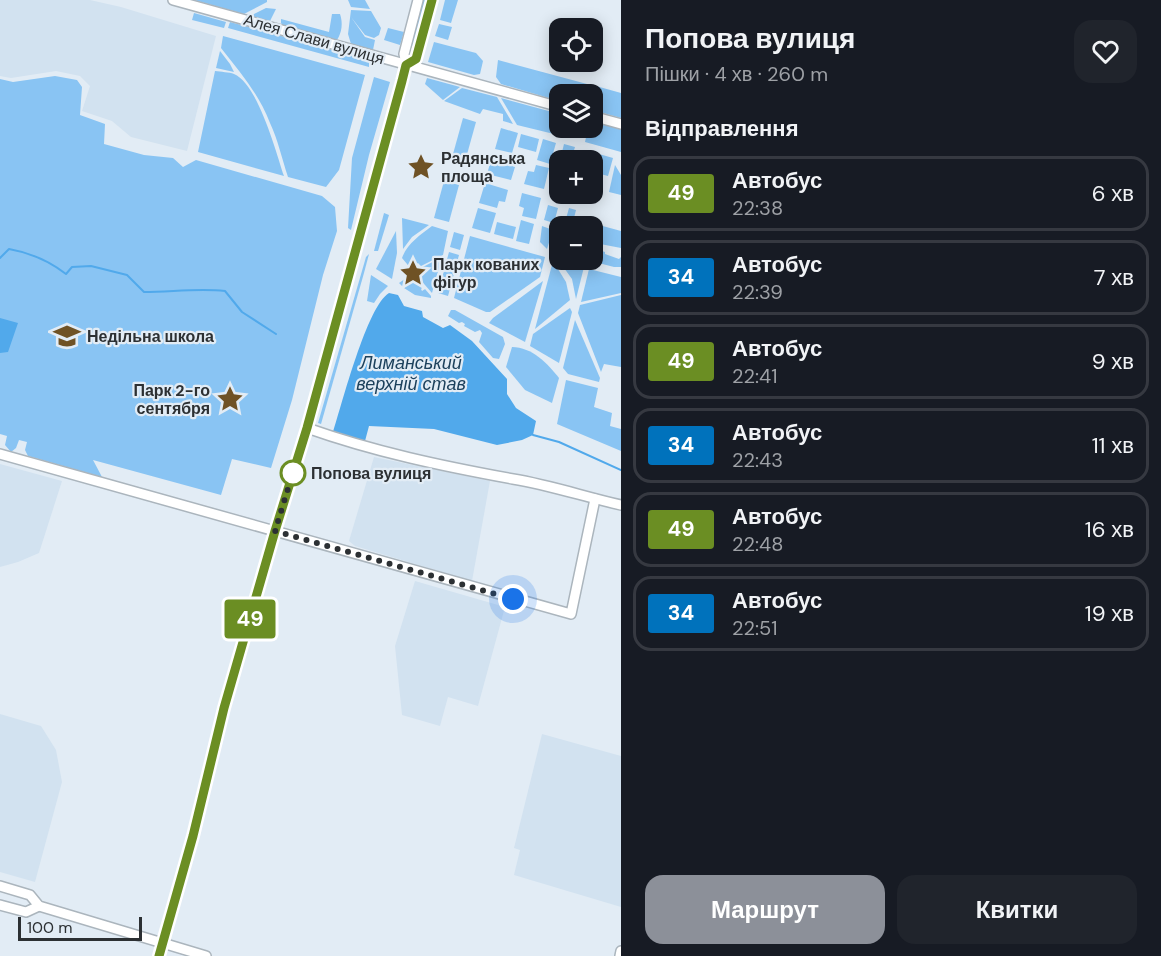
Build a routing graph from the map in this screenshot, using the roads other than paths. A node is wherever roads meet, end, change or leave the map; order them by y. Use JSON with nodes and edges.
{"nodes":[{"id":1,"x":173,"y":0,"type":"edge"},
{"id":2,"x":418,"y":0,"type":"edge"},
{"id":3,"x":432,"y":0,"type":"edge"},
{"id":4,"x":406,"y":65,"type":"junction"},
{"id":5,"x":549,"y":104,"type":"edge"},
{"id":6,"x":603,"y":119,"type":"edge"},
{"id":7,"x":621,"y":124,"type":"edge"},
{"id":8,"x":307,"y":428,"type":"junction"},
{"id":9,"x":0,"y":454,"type":"edge"},
{"id":10,"x":595,"y":499,"type":"junction"},
{"id":11,"x":621,"y":505,"type":"edge"},
{"id":12,"x":275,"y":531,"type":"junction"},
{"id":13,"x":0,"y":886,"type":"edge"},
{"id":14,"x":0,"y":905,"type":"edge"},
{"id":15,"x":39,"y":906,"type":"junction"},
{"id":16,"x":163,"y":943,"type":"junction"},
{"id":17,"x":621,"y":951,"type":"edge"},
{"id":18,"x":159,"y":956,"type":"edge"},
{"id":19,"x":206,"y":956,"type":"edge"},
{"id":20,"x":620,"y":956,"type":"edge"}],
"edges":[{"from":1,"to":4,"type":"street","name":"Алея Слави вулиця"},
{"from":2,"to":4,"type":"street"},
{"from":3,"to":4,"type":"street"},
{"from":4,"to":5,"type":"street","name":"Алея Слави вулиця"},
{"from":4,"to":8,"type":"street"},
{"from":6,"to":7,"type":"street"},
{"from":8,"to":10,"type":"street"},
{"from":8,"to":12,"type":"street"},
{"from":9,"to":12,"type":"street"},
{"from":10,"to":11,"type":"street"},
{"from":10,"to":12,"type":"street"},
{"from":12,"to":16,"type":"street"},
{"from":13,"to":15,"type":"street"},
{"from":14,"to":15,"type":"street"},
{"from":15,"to":16,"type":"street"},
{"from":16,"to":18,"type":"street"},
{"from":16,"to":19,"type":"street"},
{"from":17,"to":20,"type":"street"}]}
